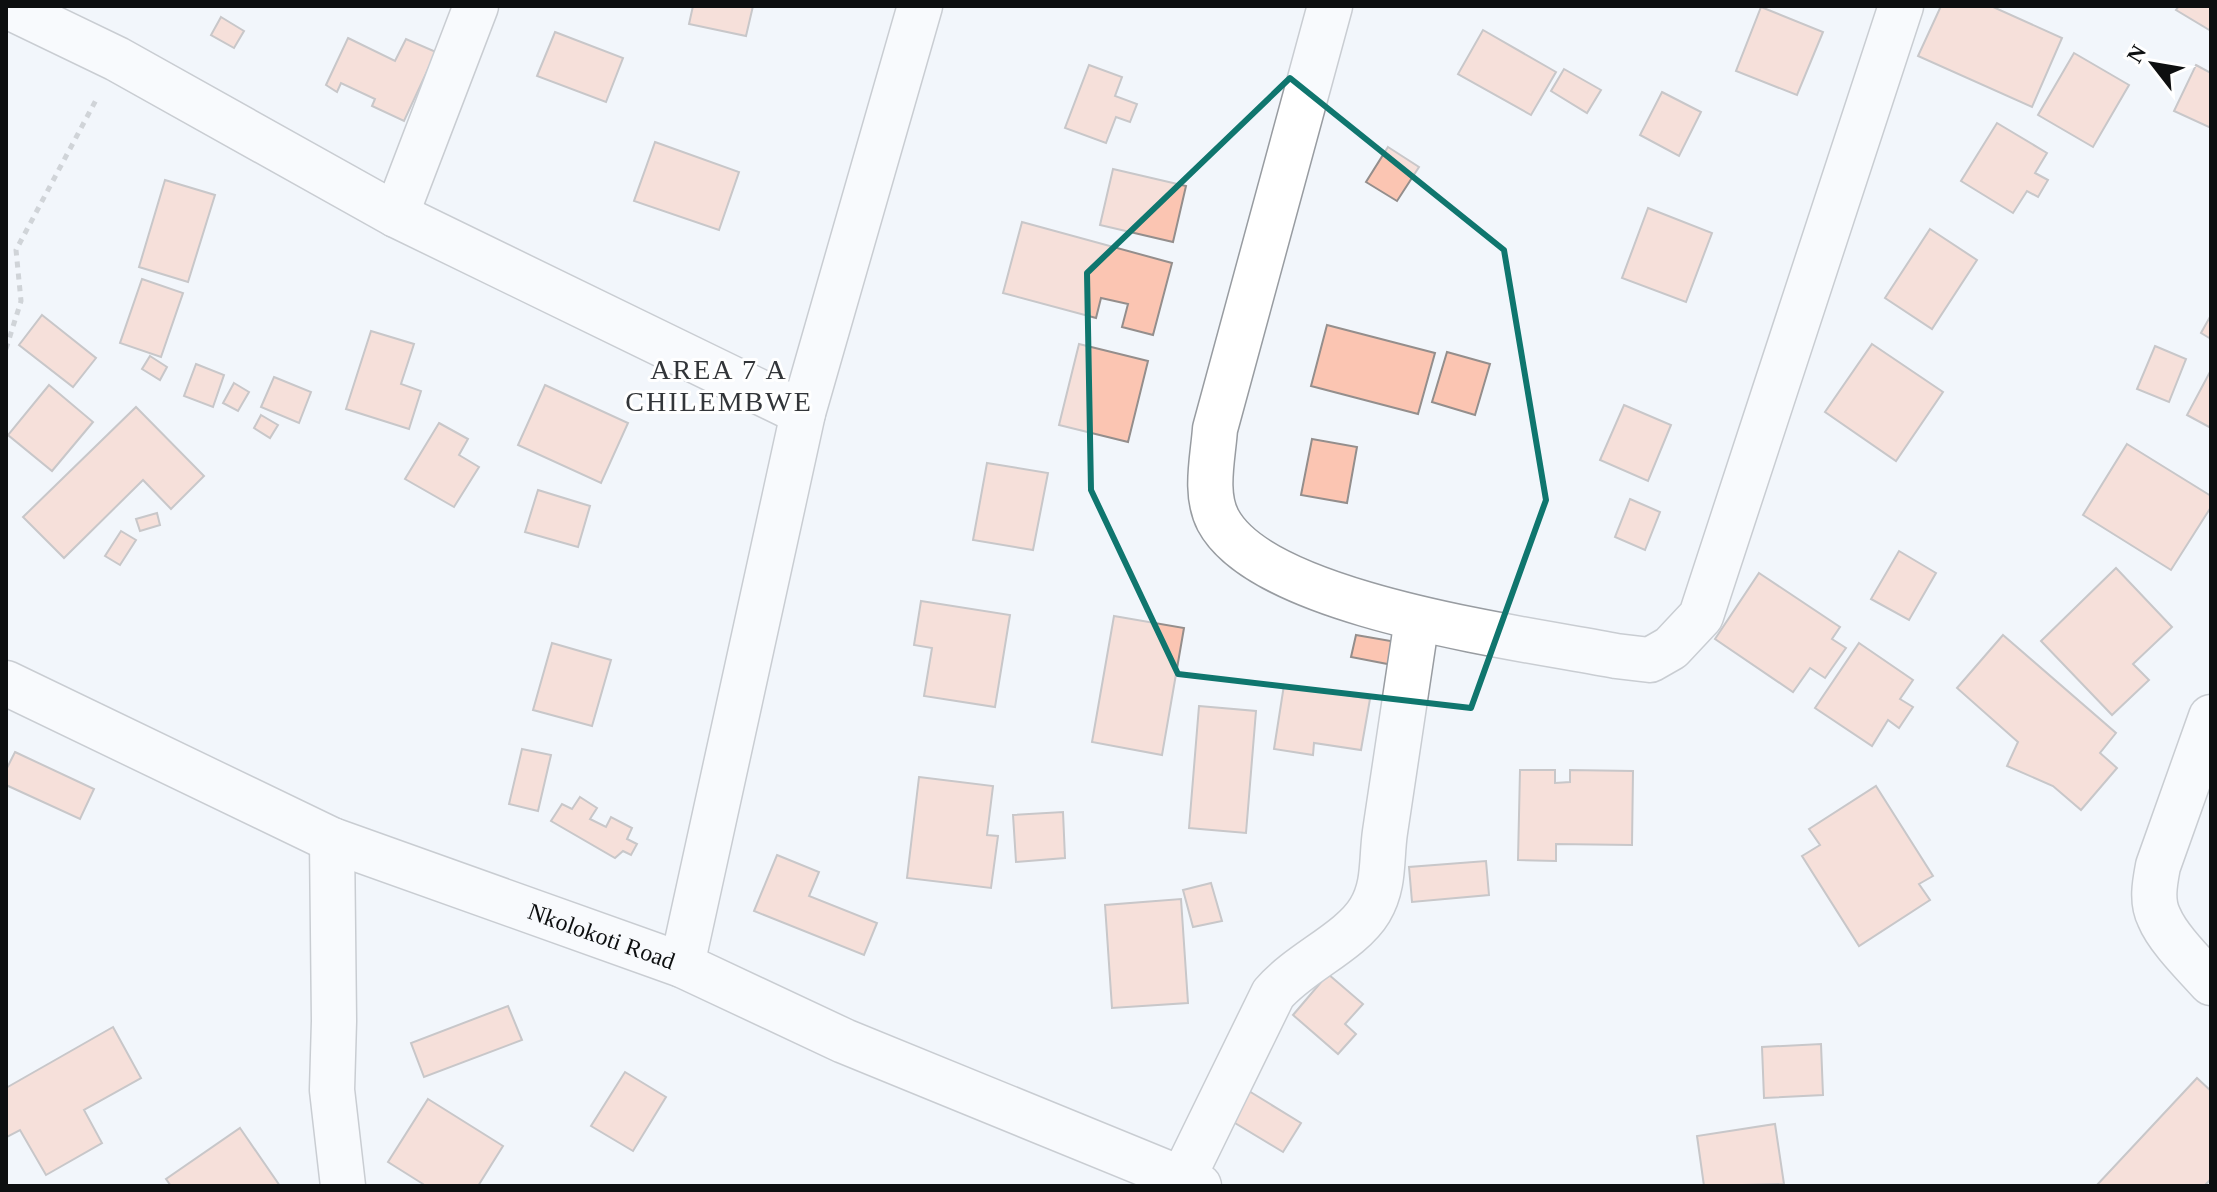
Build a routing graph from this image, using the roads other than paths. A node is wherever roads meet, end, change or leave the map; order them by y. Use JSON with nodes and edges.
{"nodes":[{"id":1,"x":7,"y":6,"type":"edge"},
{"id":2,"x":476,"y":6,"type":"edge"},
{"id":3,"x":920,"y":6,"type":"edge"},
{"id":4,"x":1330,"y":6,"type":"edge"},
{"id":5,"x":1901,"y":6,"type":"edge"},
{"id":6,"x":396,"y":215,"type":"junction"},
{"id":7,"x":803,"y":413,"type":"junction"},
{"id":8,"x":1417,"y":619,"type":"junction"},
{"id":9,"x":6,"y":683,"type":"edge"},
{"id":10,"x":2211,"y":717,"type":"edge"},
{"id":11,"x":332,"y":840,"type":"junction"},
{"id":12,"x":682,"y":965,"type":"junction"},
{"id":13,"x":2211,"y":983,"type":"edge"},
{"id":14,"x":1191,"y":1182,"type":"edge"},
{"id":15,"x":343,"y":1186,"type":"edge"}],
"edges":[{"from":1,"to":6,"type":"street"},
{"from":2,"to":6,"type":"street"},
{"from":3,"to":7,"type":"street"},
{"from":4,"to":8,"type":"street"},
{"from":5,"to":8,"type":"street"},
{"from":6,"to":7,"type":"street"},
{"from":7,"to":12,"type":"street"},
{"from":8,"to":14,"type":"street"},
{"from":9,"to":11,"type":"street","name":"Nkolokoti Road"},
{"from":10,"to":13,"type":"street"},
{"from":11,"to":12,"type":"street","name":"Nkolokoti Road"},
{"from":11,"to":15,"type":"street"},
{"from":12,"to":14,"type":"street","name":"Nkolokoti Road"}]}
